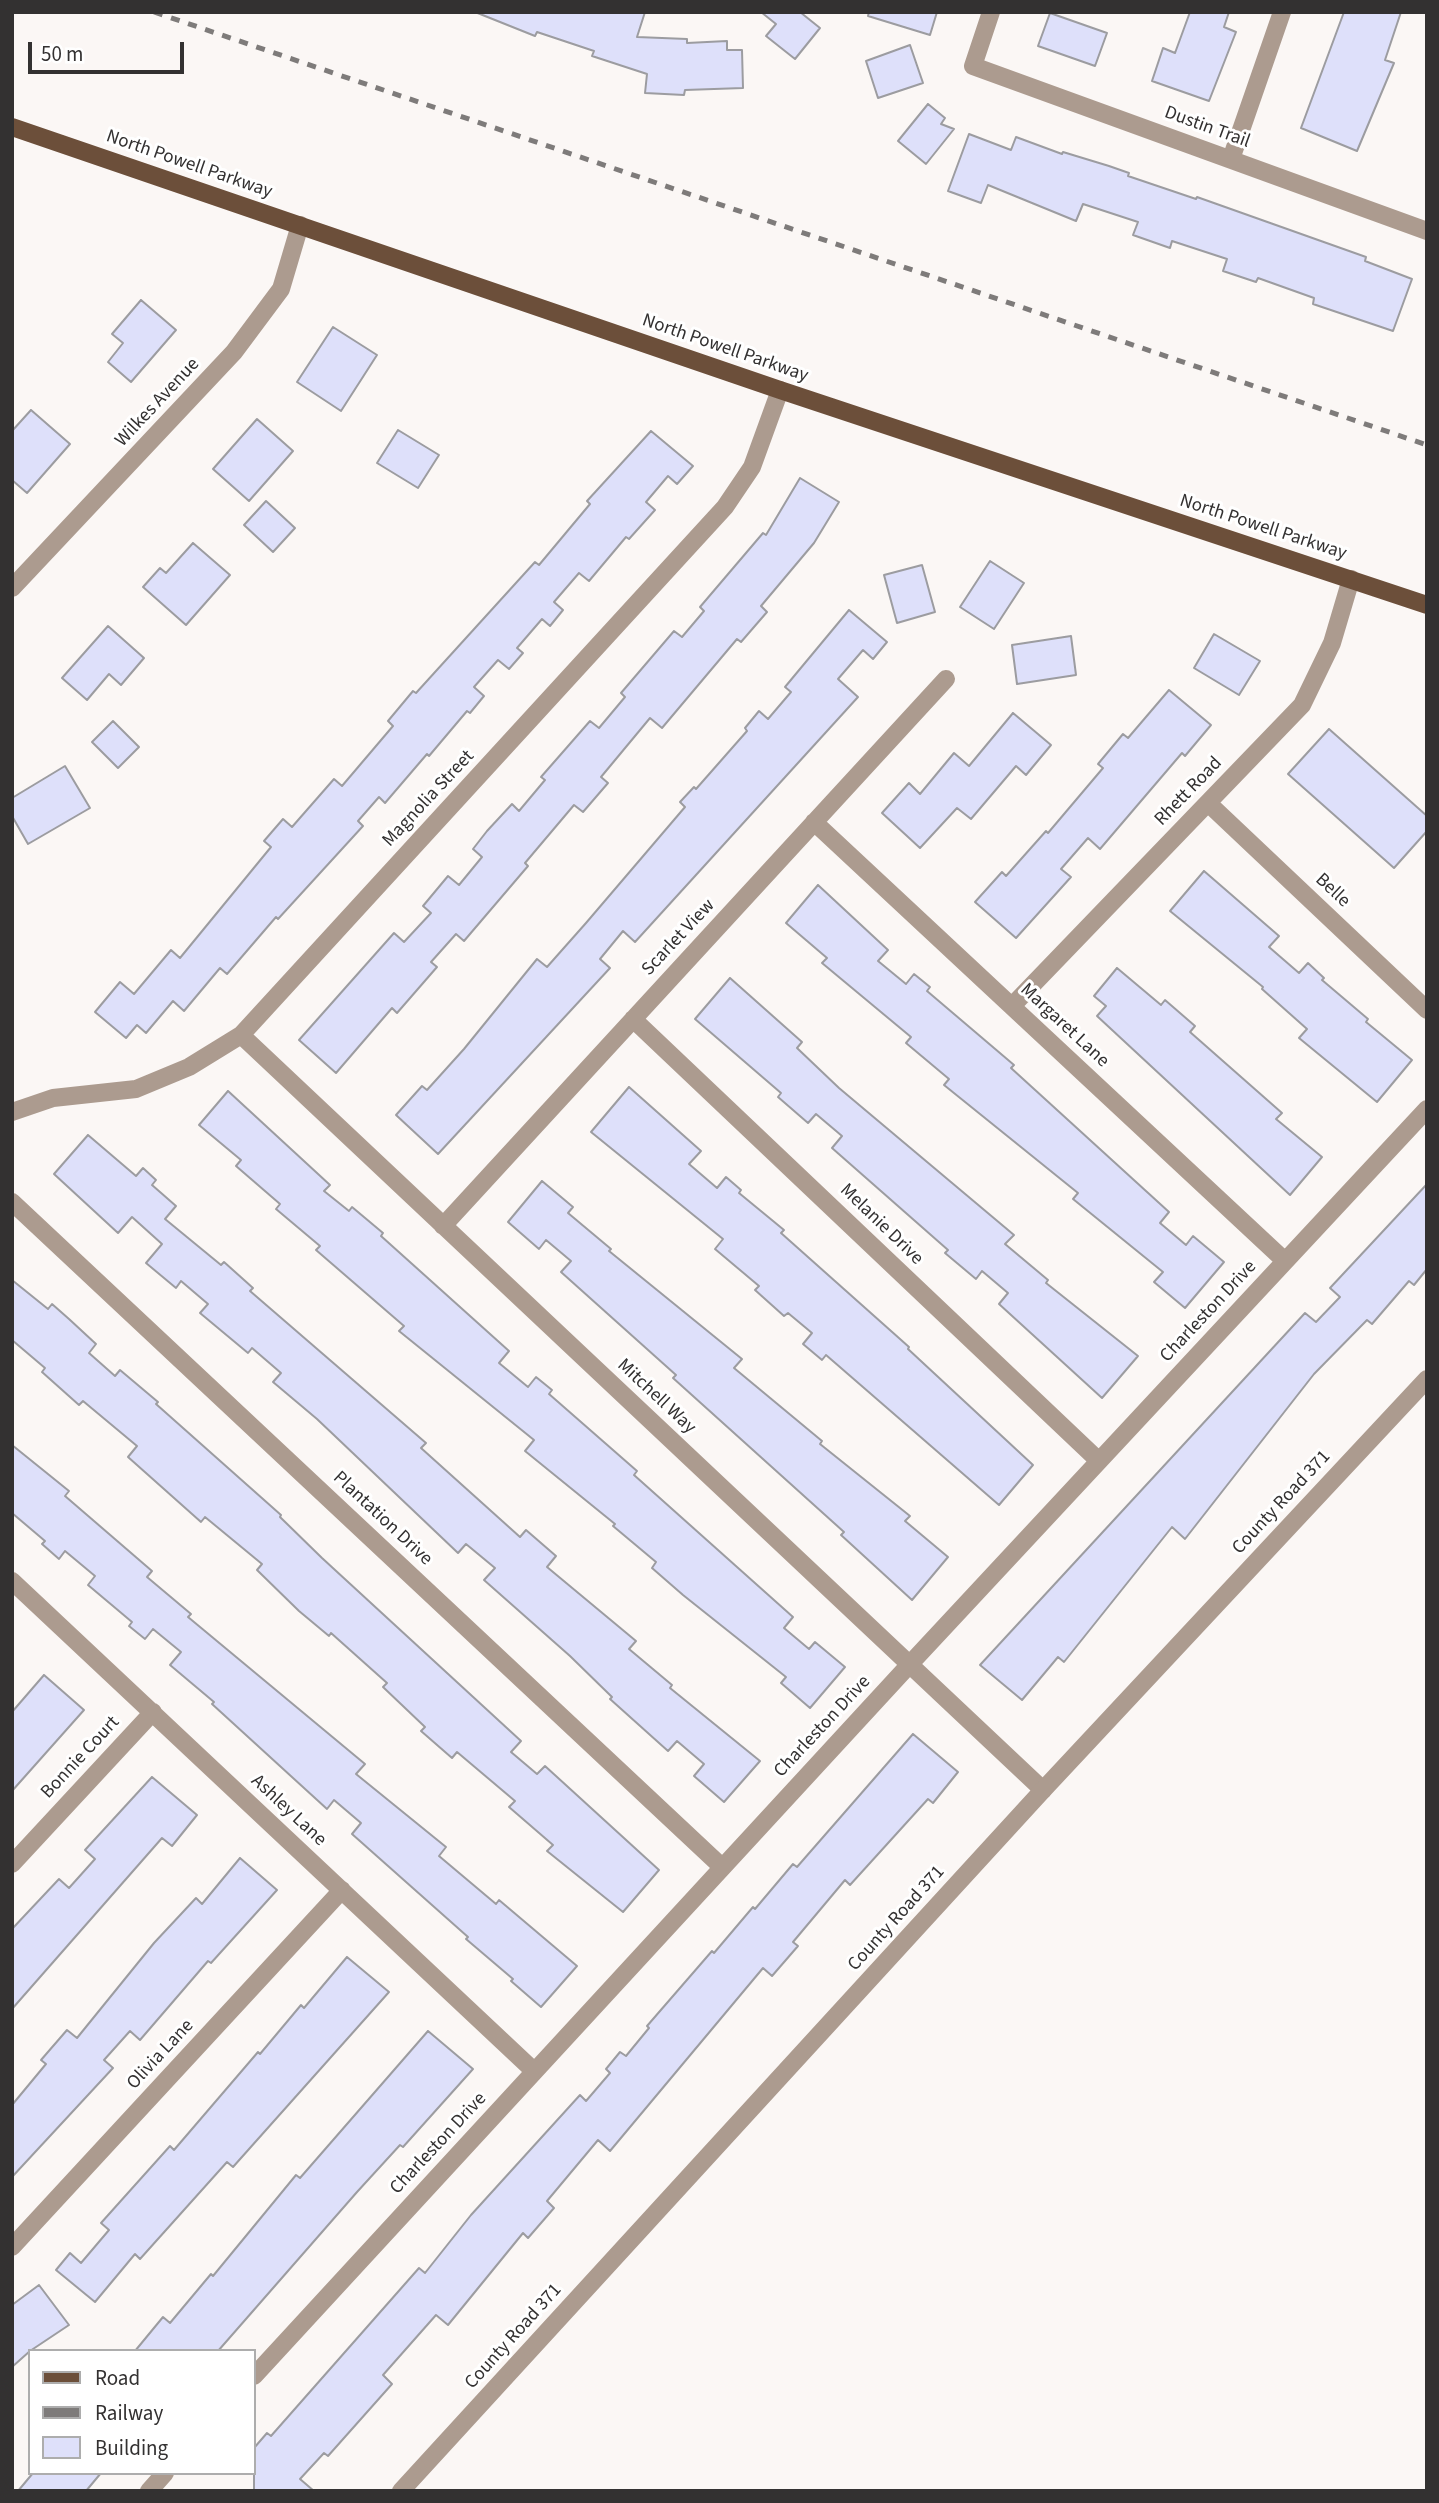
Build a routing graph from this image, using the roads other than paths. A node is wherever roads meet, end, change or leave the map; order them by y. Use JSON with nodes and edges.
{"nodes":[{"id":1,"x":991,"y":12,"type":"edge"},
{"id":2,"x":1282,"y":12,"type":"edge"},
{"id":3,"x":12,"y":127,"type":"edge"},
{"id":4,"x":1231,"y":159,"type":"junction"},
{"id":5,"x":300,"y":225,"type":"junction"},
{"id":6,"x":1427,"y":231,"type":"edge"},
{"id":7,"x":780,"y":390,"type":"junction"},
{"id":8,"x":1352,"y":579,"type":"junction"},
{"id":9,"x":12,"y":588,"type":"edge"},
{"id":10,"x":1427,"y":605,"type":"edge"},
{"id":11,"x":946,"y":679,"type":"dead end"},
{"id":12,"x":1208,"y":803,"type":"junction"},
{"id":13,"x":814,"y":822,"type":"junction"},
{"id":14,"x":1012,"y":1006,"type":"junction"},
{"id":15,"x":1427,"y":1010,"type":"edge"},
{"id":16,"x":633,"y":1019,"type":"junction"},
{"id":17,"x":240,"y":1035,"type":"junction"},
{"id":18,"x":1427,"y":1109,"type":"edge"},
{"id":19,"x":12,"y":1112,"type":"edge"},
{"id":20,"x":12,"y":1202,"type":"edge"},
{"id":21,"x":443,"y":1226,"type":"junction"},
{"id":22,"x":1286,"y":1261,"type":"junction"},
{"id":23,"x":1427,"y":1378,"type":"edge"},
{"id":24,"x":1099,"y":1461,"type":"junction"},
{"id":25,"x":12,"y":1581,"type":"edge"},
{"id":26,"x":910,"y":1664,"type":"junction"},
{"id":27,"x":153,"y":1712,"type":"junction"},
{"id":28,"x":1043,"y":1790,"type":"junction"},
{"id":29,"x":12,"y":1864,"type":"edge"},
{"id":30,"x":722,"y":1867,"type":"junction"},
{"id":31,"x":342,"y":1890,"type":"junction"},
{"id":32,"x":534,"y":2071,"type":"junction"},
{"id":33,"x":12,"y":2247,"type":"edge"},
{"id":34,"x":256,"y":2374,"type":"edge"},
{"id":35,"x":163,"y":2475,"type":"edge"},
{"id":36,"x":149,"y":2491,"type":"edge"},
{"id":37,"x":401,"y":2491,"type":"edge"}],
"edges":[{"from":1,"to":4,"type":"street","name":"Dustin Trail"},
{"from":2,"to":4,"type":"street"},
{"from":3,"to":5,"type":"main road","name":"North Powell Parkway"},
{"from":4,"to":6,"type":"street","name":"Dustin Trail"},
{"from":5,"to":7,"type":"main road","name":"North Powell Parkway"},
{"from":5,"to":9,"type":"street","name":"Wilkes Avenue"},
{"from":7,"to":8,"type":"main road","name":"North Powell Parkway"},
{"from":7,"to":17,"type":"street","name":"Magnolia Street"},
{"from":8,"to":10,"type":"main road","name":"North Powell Parkway"},
{"from":8,"to":12,"type":"street","name":"Rhett Road"},
{"from":11,"to":13,"type":"street","name":"Scarlet View"},
{"from":12,"to":14,"type":"street","name":"Rhett Road"},
{"from":12,"to":15,"type":"street","name":"Belle"},
{"from":13,"to":14,"type":"street","name":"Margaret Lane"},
{"from":13,"to":16,"type":"street","name":"Scarlet View"},
{"from":14,"to":22,"type":"street","name":"Margaret Lane"},
{"from":16,"to":21,"type":"street","name":"Scarlet View"},
{"from":16,"to":24,"type":"street","name":"Melanie Drive"},
{"from":17,"to":19,"type":"street","name":"Magnolia Street"},
{"from":17,"to":21,"type":"street","name":"Mitchell Way"},
{"from":18,"to":22,"type":"street","name":"Charleston Drive"},
{"from":20,"to":30,"type":"street","name":"Plantation Drive"},
{"from":21,"to":26,"type":"street","name":"Mitchell Way"},
{"from":22,"to":24,"type":"street","name":"Charleston Drive"},
{"from":23,"to":28,"type":"street","name":"County Road 371"},
{"from":24,"to":26,"type":"street","name":"Charleston Drive"},
{"from":25,"to":27,"type":"street","name":"Ashley Lane"},
{"from":26,"to":28,"type":"street","name":"Mitchell Way"},
{"from":26,"to":30,"type":"street","name":"Charleston Drive"},
{"from":27,"to":29,"type":"street","name":"Bonnie Court"},
{"from":27,"to":31,"type":"street","name":"Ashley Lane"},
{"from":28,"to":37,"type":"street","name":"County Road 371"},
{"from":30,"to":32,"type":"street","name":"Charleston Drive"},
{"from":31,"to":32,"type":"street","name":"Ashley Lane"},
{"from":31,"to":33,"type":"street","name":"Olivia Lane"},
{"from":32,"to":34,"type":"street","name":"Charleston Drive"},
{"from":35,"to":36,"type":"street"}]}
